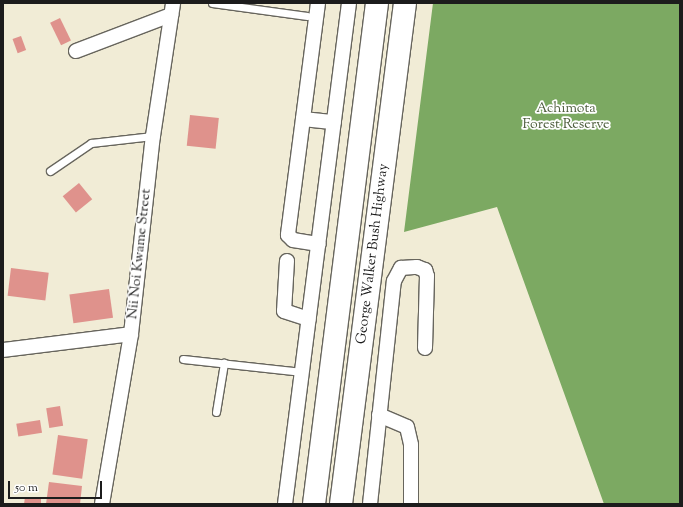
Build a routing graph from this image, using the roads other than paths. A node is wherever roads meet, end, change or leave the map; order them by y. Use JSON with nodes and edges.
{"nodes":[{"id":1,"x":212,"y":3,"type":"edge"},
{"id":2,"x":318,"y":3,"type":"edge"},
{"id":3,"x":349,"y":3,"type":"edge"},
{"id":4,"x":377,"y":3,"type":"edge"},
{"id":5,"x":405,"y":3,"type":"edge"},
{"id":6,"x":172,"y":9,"type":"edge"},
{"id":7,"x":307,"y":16,"type":"dead end"},
{"id":8,"x":76,"y":51,"type":"dead end"},
{"id":9,"x":303,"y":119,"type":"junction"},
{"id":10,"x":334,"y":122,"type":"junction"},
{"id":11,"x":152,"y":136,"type":"junction"},
{"id":12,"x":50,"y":171,"type":"dead end"},
{"id":13,"x":319,"y":244,"type":"junction"},
{"id":14,"x":287,"y":261,"type":"dead end"},
{"id":15,"x":309,"y":319,"type":"junction"},
{"id":16,"x":131,"y":334,"type":"junction"},
{"id":17,"x":425,"y":348,"type":"dead end"},
{"id":18,"x":3,"y":350,"type":"edge"},
{"id":19,"x":183,"y":359,"type":"dead end"},
{"id":20,"x":224,"y":363,"type":"junction"},
{"id":21,"x":302,"y":372,"type":"junction"},
{"id":22,"x":216,"y":412,"type":"dead end"},
{"id":23,"x":379,"y":415,"type":"junction"},
{"id":24,"x":102,"y":504,"type":"edge"},
{"id":25,"x":285,"y":504,"type":"edge"},
{"id":26,"x":314,"y":504,"type":"edge"},
{"id":27,"x":341,"y":504,"type":"edge"},
{"id":28,"x":370,"y":504,"type":"edge"},
{"id":29,"x":410,"y":504,"type":"edge"}],
"edges":[{"from":1,"to":7,"type":"lane"},
{"from":2,"to":9,"type":"street"},
{"from":3,"to":10,"type":"street"},
{"from":4,"to":26,"type":"highway","name":"George Walker Bush Highway"},
{"from":5,"to":27,"type":"highway","name":"George Walker Bush Highway"},
{"from":6,"to":8,"type":"street"},
{"from":6,"to":11,"type":"street","name":"Nii Noi Kwame Street"},
{"from":9,"to":10,"type":"street"},
{"from":9,"to":13,"type":"street"},
{"from":10,"to":13,"type":"street"},
{"from":11,"to":12,"type":"lane"},
{"from":11,"to":16,"type":"street","name":"Nii Noi Kwame Street"},
{"from":13,"to":15,"type":"street"},
{"from":14,"to":15,"type":"street"},
{"from":15,"to":21,"type":"street"},
{"from":16,"to":18,"type":"street"},
{"from":16,"to":24,"type":"street","name":"Nii Noi Kwame Street"},
{"from":17,"to":23,"type":"street"},
{"from":19,"to":20,"type":"lane"},
{"from":20,"to":21,"type":"lane"},
{"from":20,"to":22,"type":"lane"},
{"from":21,"to":25,"type":"street"},
{"from":23,"to":28,"type":"street"},
{"from":23,"to":29,"type":"street"}]}
